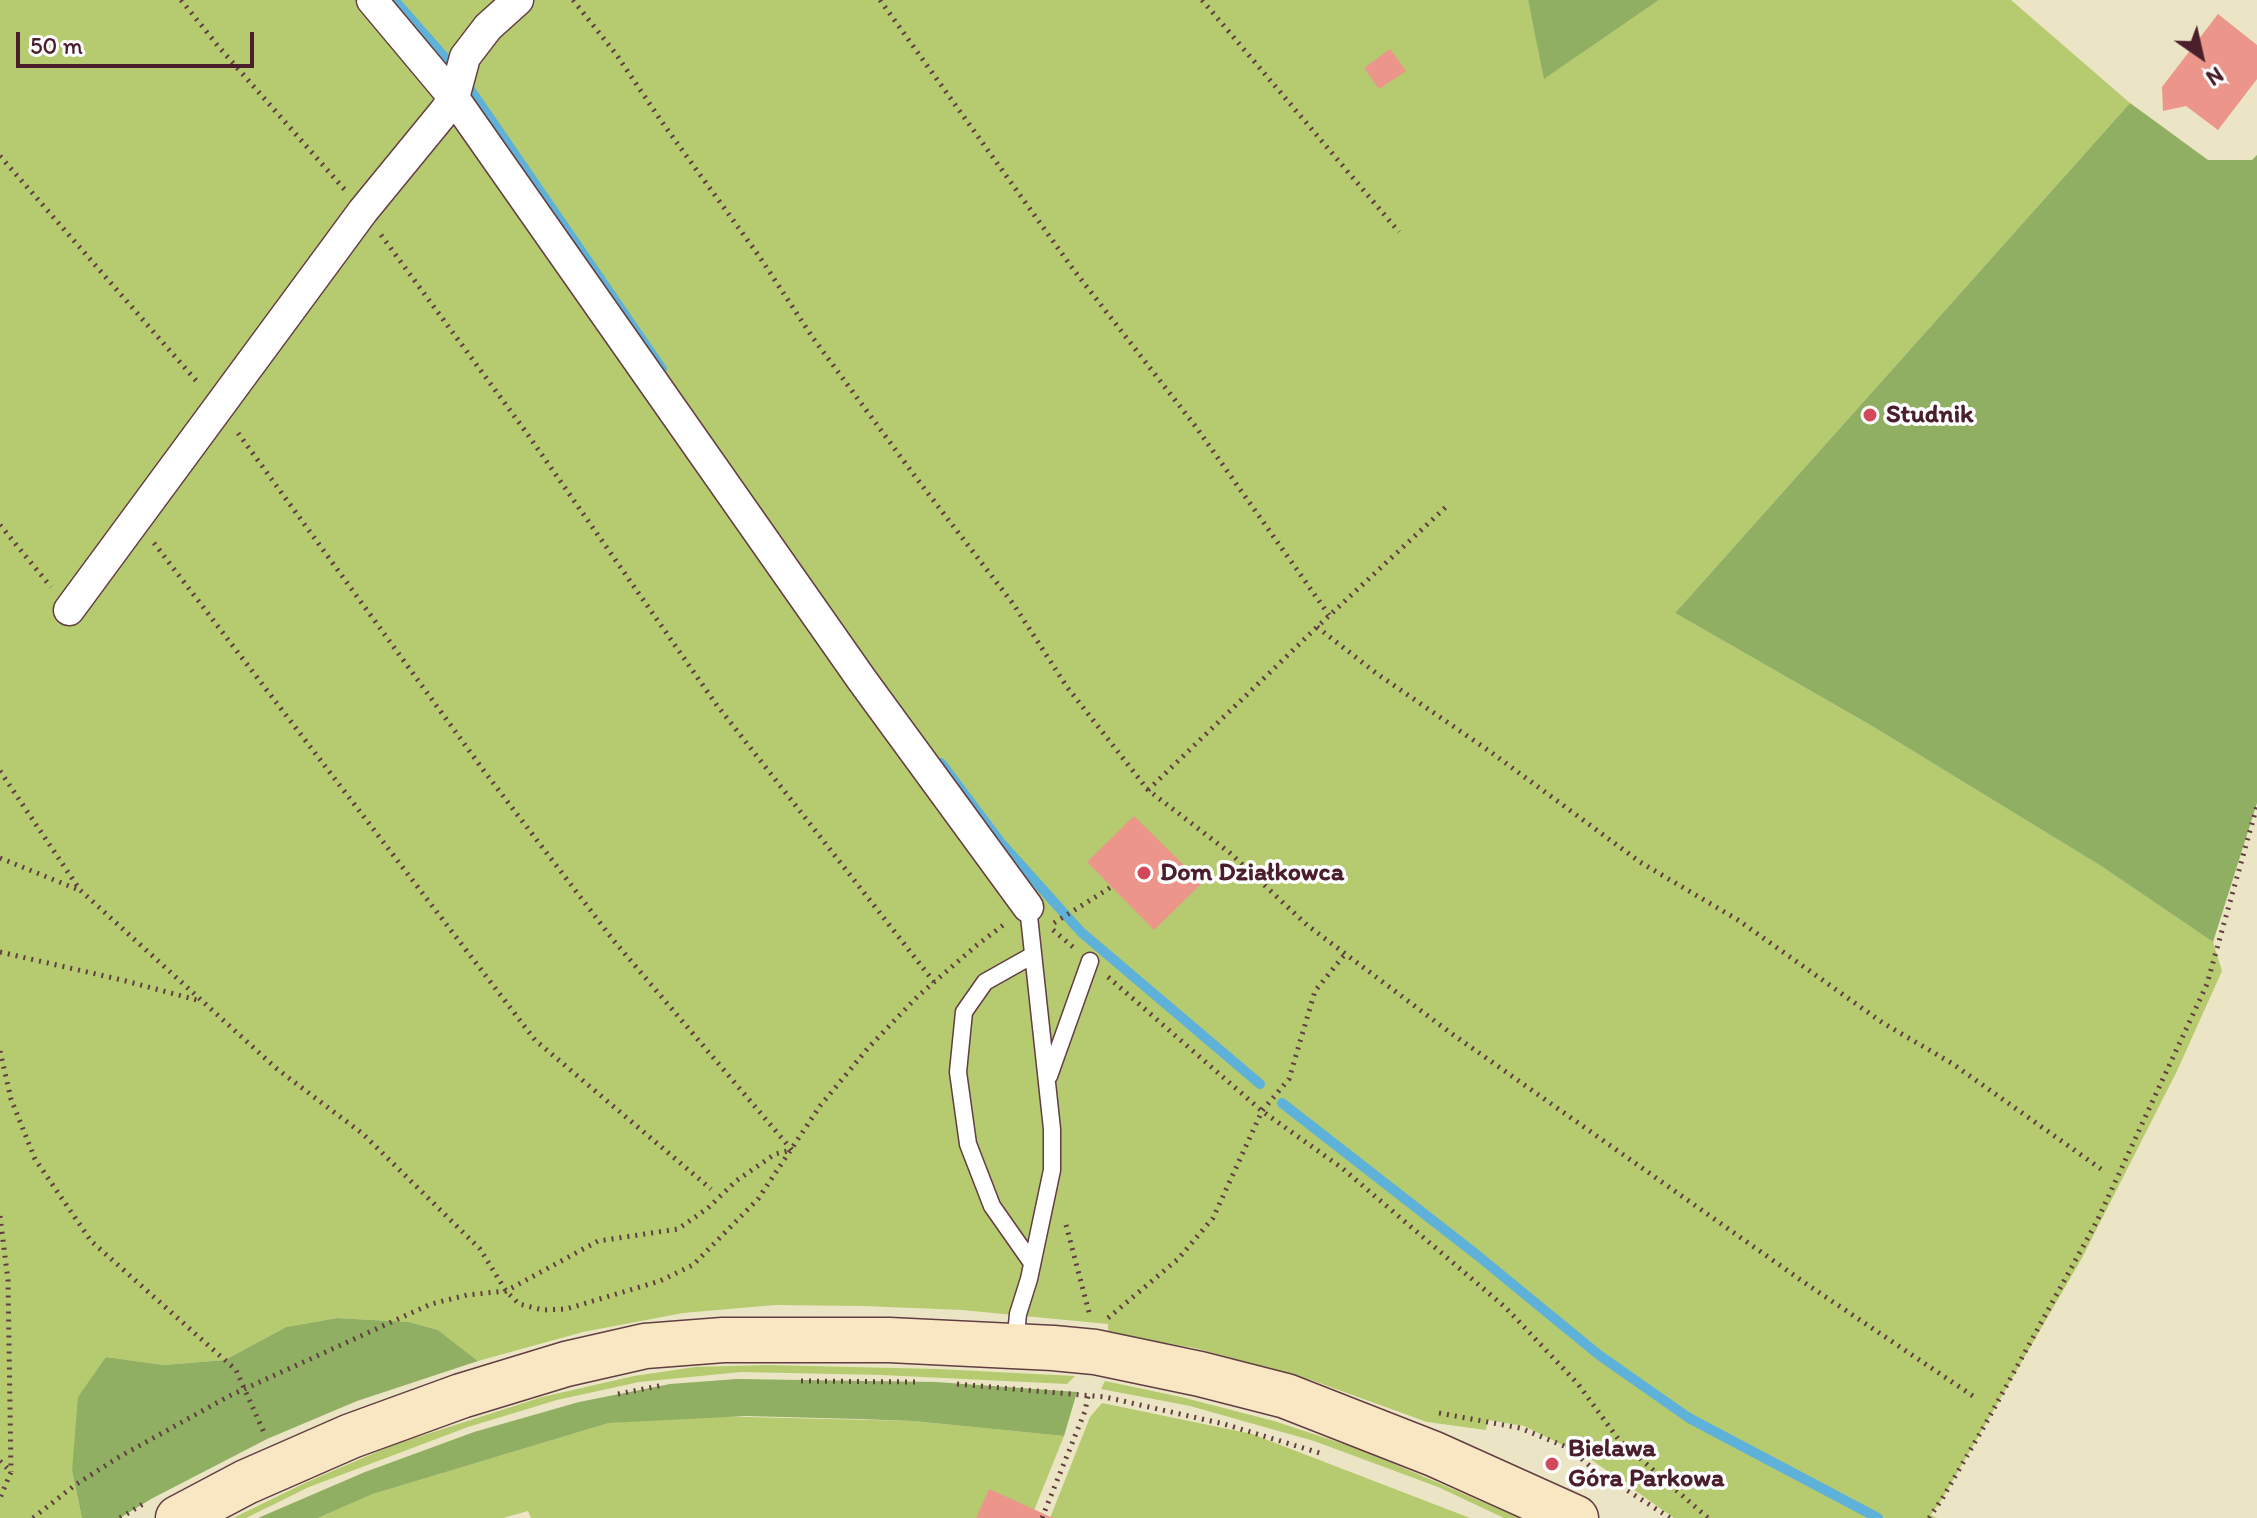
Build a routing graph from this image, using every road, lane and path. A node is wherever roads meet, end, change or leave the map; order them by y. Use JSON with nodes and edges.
{"nodes":[{"id":1,"x":181,"y":0,"type":"edge"},
{"id":2,"x":372,"y":0,"type":"edge"},
{"id":3,"x":518,"y":0,"type":"edge"},
{"id":4,"x":573,"y":0,"type":"edge"},
{"id":5,"x":880,"y":0,"type":"edge"},
{"id":6,"x":1202,"y":0,"type":"edge"},
{"id":7,"x":454,"y":98,"type":"junction"},
{"id":8,"x":0,"y":156,"type":"edge"},
{"id":9,"x":363,"y":211,"type":"junction"},
{"id":10,"x":1399,"y":232,"type":"dead end"},
{"id":11,"x":220,"y":408,"type":"junction"},
{"id":12,"x":1447,"y":506,"type":"dead end"},
{"id":13,"x":136,"y":520,"type":"junction"},
{"id":14,"x":0,"y":525,"type":"edge"},
{"id":15,"x":69,"y":610,"type":"joint"},
{"id":16,"x":1329,"y":615,"type":"junction"},
{"id":17,"x":1317,"y":627,"type":"junction"},
{"id":18,"x":0,"y":771,"type":"edge"},
{"id":19,"x":1148,"y":790,"type":"junction"},
{"id":20,"x":2257,"y":806,"type":"edge"},
{"id":21,"x":0,"y":858,"type":"edge"},
{"id":22,"x":1111,"y":887,"type":"dead end"},
{"id":23,"x":80,"y":890,"type":"junction"},
{"id":24,"x":1028,"y":907,"type":"junction"},
{"id":25,"x":1053,"y":923,"type":"dead end"},
{"id":26,"x":0,"y":952,"type":"edge"},
{"id":27,"x":1345,"y":954,"type":"junction"},
{"id":28,"x":1033,"y":955,"type":"junction"},
{"id":29,"x":1090,"y":961,"type":"junction"},
{"id":30,"x":934,"y":982,"type":"junction"},
{"id":31,"x":201,"y":1000,"type":"junction"},
{"id":32,"x":0,"y":1051,"type":"edge"},
{"id":33,"x":1047,"y":1083,"type":"junction"},
{"id":34,"x":1262,"y":1111,"type":"junction"},
{"id":35,"x":792,"y":1150,"type":"junction"},
{"id":36,"x":2101,"y":1169,"type":"dead end"},
{"id":37,"x":1052,"y":1170,"type":"junction"},
{"id":38,"x":711,"y":1189,"type":"dead end"},
{"id":39,"x":0,"y":1216,"type":"edge"},
{"id":40,"x":1032,"y":1263,"type":"junction"},
{"id":41,"x":506,"y":1291,"type":"junction"},
{"id":42,"x":1091,"y":1322,"type":"dead end"},
{"id":43,"x":1101,"y":1323,"type":"dead end"},
{"id":44,"x":1014,"y":1347,"type":"junction"},
{"id":45,"x":800,"y":1381,"type":"dead end"},
{"id":46,"x":921,"y":1382,"type":"dead end"},
{"id":47,"x":670,"y":1384,"type":"dead end"},
{"id":48,"x":951,"y":1384,"type":"dead end"},
{"id":49,"x":245,"y":1389,"type":"junction"},
{"id":50,"x":610,"y":1396,"type":"dead end"},
{"id":51,"x":1088,"y":1396,"type":"junction"},
{"id":52,"x":1976,"y":1398,"type":"dead end"},
{"id":53,"x":267,"y":1439,"type":"dead end"},
{"id":54,"x":1335,"y":1458,"type":"dead end"},
{"id":55,"x":0,"y":1461,"type":"edge"},
{"id":56,"x":1591,"y":1467,"type":"dead end"},
{"id":57,"x":11,"y":1472,"type":"junction"},
{"id":58,"x":0,"y":1498,"type":"edge"},
{"id":59,"x":33,"y":1518,"type":"edge"},
{"id":60,"x":178,"y":1518,"type":"edge"},
{"id":61,"x":1042,"y":1518,"type":"edge"},
{"id":62,"x":1576,"y":1518,"type":"edge"},
{"id":63,"x":1670,"y":1518,"type":"edge"},
{"id":64,"x":1708,"y":1518,"type":"edge"},
{"id":65,"x":1929,"y":1518,"type":"edge"}],
"edges":[{"from":1,"to":9,"type":"path"},
{"from":2,"to":7,"type":"street"},
{"from":3,"to":7,"type":"street"},
{"from":4,"to":19,"type":"path"},
{"from":5,"to":16,"type":"path"},
{"from":6,"to":10,"type":"path"},
{"from":7,"to":9,"type":"street"},
{"from":7,"to":24,"type":"street"},
{"from":8,"to":11,"type":"path"},
{"from":9,"to":11,"type":"street"},
{"from":9,"to":30,"type":"path"},
{"from":11,"to":13,"type":"street"},
{"from":11,"to":35,"type":"path"},
{"from":12,"to":16,"type":"path"},
{"from":13,"to":15,"type":"street"},
{"from":13,"to":38,"type":"path"},
{"from":14,"to":15,"type":"path"},
{"from":16,"to":17,"type":"path"},
{"from":17,"to":19,"type":"path"},
{"from":17,"to":36,"type":"path"},
{"from":18,"to":23,"type":"path"},
{"from":19,"to":27,"type":"path"},
{"from":20,"to":65,"type":"path"},
{"from":21,"to":23,"type":"path"},
{"from":22,"to":25,"type":"path"},
{"from":23,"to":31,"type":"path"},
{"from":24,"to":28,"type":"lane"},
{"from":24,"to":29,"type":"path"},
{"from":24,"to":30,"type":"path"},
{"from":26,"to":31,"type":"path"},
{"from":27,"to":34,"type":"path"},
{"from":27,"to":52,"type":"path"},
{"from":28,"to":33,"type":"lane"},
{"from":28,"to":40,"type":"lane"},
{"from":29,"to":33,"type":"lane"},
{"from":29,"to":34,"type":"path"},
{"from":30,"to":35,"type":"path"},
{"from":31,"to":41,"type":"path"},
{"from":32,"to":49,"type":"path"},
{"from":33,"to":37,"type":"lane"},
{"from":34,"to":43,"type":"path"},
{"from":34,"to":64,"type":"path"},
{"from":35,"to":41,"type":"path"},
{"from":35,"to":41,"type":"path"},
{"from":37,"to":40,"type":"lane"},
{"from":37,"to":42,"type":"path"},
{"from":39,"to":57,"type":"path"},
{"from":40,"to":44,"type":"lane"},
{"from":41,"to":49,"type":"path"},
{"from":44,"to":60,"type":"main road"},
{"from":44,"to":62,"type":"main road"},
{"from":45,"to":46,"type":"path"},
{"from":47,"to":50,"type":"path"},
{"from":48,"to":51,"type":"path"},
{"from":49,"to":53,"type":"path"},
{"from":49,"to":59,"type":"path"},
{"from":51,"to":54,"type":"path"},
{"from":51,"to":61,"type":"path"},
{"from":55,"to":57,"type":"path"},
{"from":56,"to":63,"type":"path"},
{"from":57,"to":58,"type":"path"}]}
